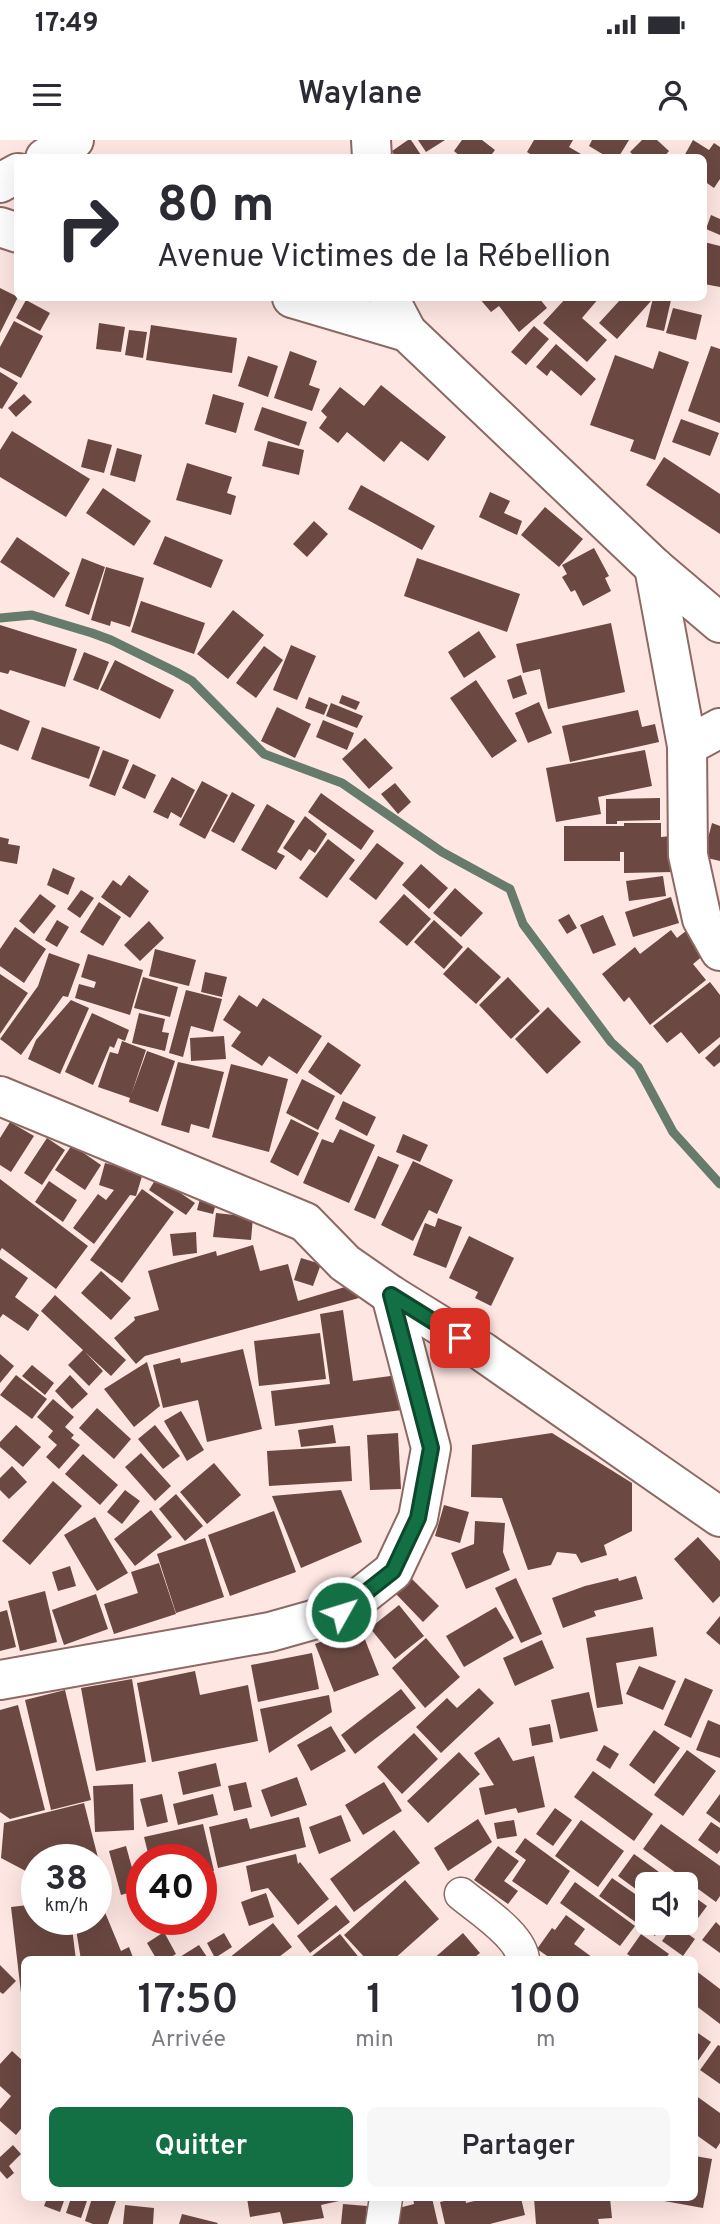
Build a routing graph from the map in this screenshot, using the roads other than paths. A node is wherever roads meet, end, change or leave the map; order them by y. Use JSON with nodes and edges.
{"nodes":[{"id":1,"x":74,"y":140,"type":"edge"},
{"id":2,"x":51,"y":154,"type":"edge"},
{"id":3,"x":301,"y":301,"type":"edge"},
{"id":4,"x":391,"y":301,"type":"edge"},
{"id":5,"x":407,"y":332,"type":"junction"},
{"id":6,"x":654,"y":567,"type":"junction"},
{"id":7,"x":720,"y":623,"type":"edge"},
{"id":8,"x":704,"y":737,"type":"edge"},
{"id":9,"x":720,"y":951,"type":"edge"},
{"id":10,"x":0,"y":1096,"type":"edge"},
{"id":11,"x":391,"y":1295,"type":"junction"},
{"id":12,"x":720,"y":1517,"type":"edge"},
{"id":13,"x":0,"y":1680,"type":"edge"},
{"id":14,"x":461,"y":1894,"type":"dead end"},
{"id":15,"x":523,"y":1956,"type":"edge"},
{"id":16,"x":386,"y":2201,"type":"edge"},
{"id":17,"x":382,"y":2224,"type":"edge"}],
"edges":[{"from":1,"to":2,"type":"main road"},
{"from":3,"to":5,"type":"main road"},
{"from":4,"to":5,"type":"main road"},
{"from":5,"to":6,"type":"main road"},
{"from":6,"to":7,"type":"main road"},
{"from":6,"to":8,"type":"main road"},
{"from":8,"to":9,"type":"main road"},
{"from":10,"to":11,"type":"main road"},
{"from":11,"to":12,"type":"main road"},
{"from":11,"to":13,"type":"main road"},
{"from":14,"to":15,"type":"street"},
{"from":16,"to":17,"type":"street"}]}
